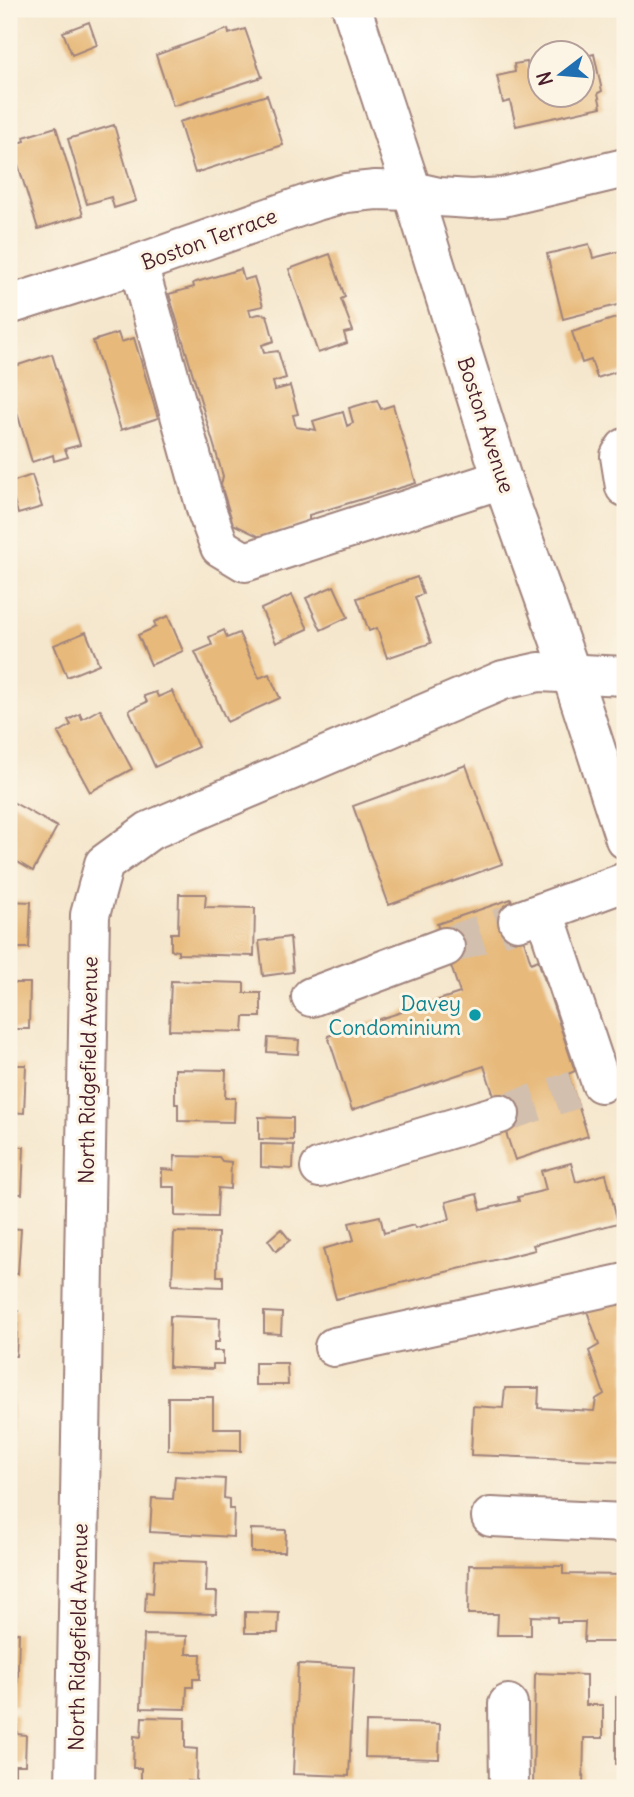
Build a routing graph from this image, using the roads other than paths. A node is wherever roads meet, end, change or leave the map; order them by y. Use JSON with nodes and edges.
{"nodes":[{"id":1,"x":352,"y":9,"type":"edge"},
{"id":2,"x":625,"y":168,"type":"edge"},
{"id":3,"x":412,"y":191,"type":"junction"},
{"id":4,"x":138,"y":264,"type":"junction"},
{"id":5,"x":9,"y":305,"type":"edge"},
{"id":6,"x":625,"y":449,"type":"edge"},
{"id":7,"x":502,"y":479,"type":"junction"},
{"id":8,"x":625,"y":487,"type":"edge"},
{"id":9,"x":571,"y":673,"type":"junction"},
{"id":10,"x":625,"y":676,"type":"edge"},
{"id":11,"x":625,"y":839,"type":"edge"},
{"id":12,"x":625,"y":882,"type":"edge"},
{"id":13,"x":445,"y":947,"type":"tunnel mouth"},
{"id":14,"x":311,"y":997,"type":"dead end"},
{"id":15,"x":600,"y":1083,"type":"edge"},
{"id":16,"x":500,"y":1114,"type":"tunnel mouth"},
{"id":17,"x":320,"y":1168,"type":"dead end"},
{"id":18,"x":625,"y":1283,"type":"edge"},
{"id":19,"x":334,"y":1347,"type":"dead end"},
{"id":20,"x":491,"y":1517,"type":"dead end"},
{"id":21,"x":625,"y":1523,"type":"edge"},
{"id":22,"x":508,"y":1704,"type":"dead end"},
{"id":23,"x":75,"y":1788,"type":"edge"},
{"id":24,"x":509,"y":1788,"type":"edge"}],
"edges":[{"from":1,"to":3,"type":"street","name":"Boston Avenue"},
{"from":2,"to":3,"type":"street","name":"Boston Terrace"},
{"from":3,"to":4,"type":"street","name":"Boston Terrace"},
{"from":3,"to":7,"type":"street","name":"Boston Avenue"},
{"from":4,"to":5,"type":"street","name":"Boston Terrace"},
{"from":4,"to":7,"type":"street"},
{"from":6,"to":8,"type":"street"},
{"from":7,"to":9,"type":"street","name":"Boston Avenue"},
{"from":9,"to":10,"type":"street","name":"North Ridgefield Avenue"},
{"from":9,"to":11,"type":"street","name":"Boston Avenue"},
{"from":9,"to":23,"type":"street","name":"North Ridgefield Avenue"},
{"from":12,"to":15,"type":"street"},
{"from":13,"to":14,"type":"street"},
{"from":16,"to":17,"type":"street"},
{"from":18,"to":19,"type":"street"},
{"from":20,"to":21,"type":"street"},
{"from":22,"to":24,"type":"street"}]}
